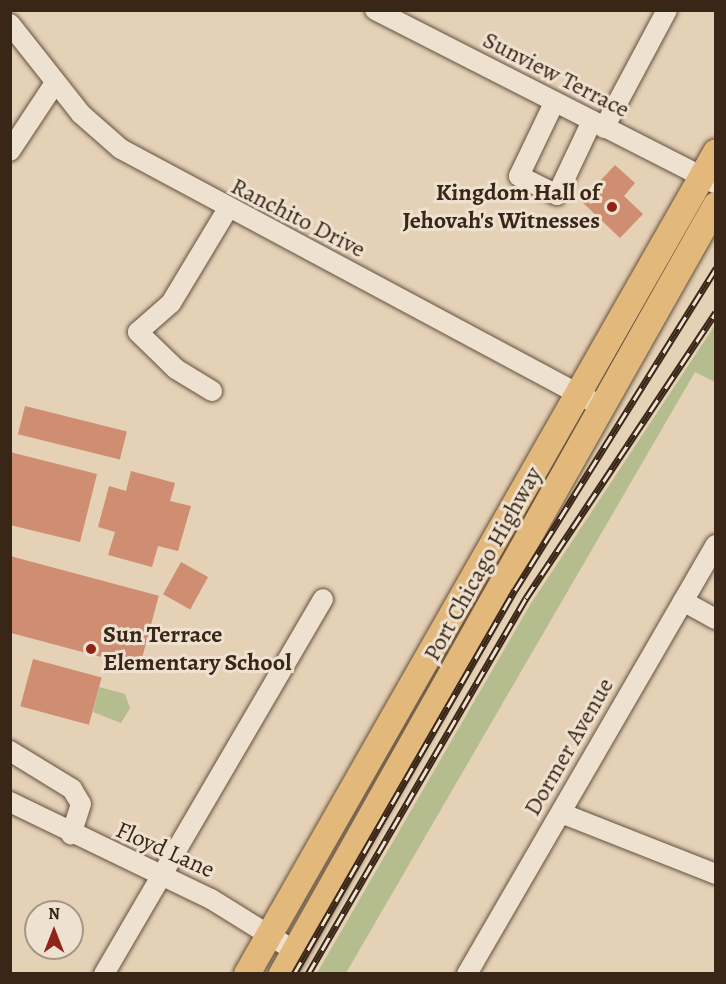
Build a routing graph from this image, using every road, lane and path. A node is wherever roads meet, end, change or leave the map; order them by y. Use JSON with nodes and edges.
{"nodes":[{"id":1,"x":375,"y":10,"type":"edge"},
{"id":2,"x":667,"y":10,"type":"edge"},
{"id":3,"x":10,"y":24,"type":"edge"},
{"id":4,"x":56,"y":82,"type":"junction"},
{"id":5,"x":554,"y":103,"type":"junction"},
{"id":6,"x":597,"y":125,"type":"junction"},
{"id":7,"x":10,"y":151,"type":"edge"},
{"id":8,"x":716,"y":152,"type":"edge"},
{"id":9,"x":709,"y":180,"type":"edge"},
{"id":10,"x":716,"y":206,"type":"edge"},
{"id":11,"x":226,"y":210,"type":"junction"},
{"id":12,"x":212,"y":391,"type":"dead end"},
{"id":13,"x":578,"y":394,"type":"junction"},
{"id":14,"x":601,"y":406,"type":"junction"},
{"id":15,"x":716,"y":546,"type":"edge"},
{"id":16,"x":323,"y":599,"type":"dead end"},
{"id":17,"x":683,"y":601,"type":"junction"},
{"id":18,"x":716,"y":619,"type":"edge"},
{"id":19,"x":10,"y":751,"type":"edge"},
{"id":20,"x":10,"y":802,"type":"edge"},
{"id":21,"x":561,"y":813,"type":"junction"},
{"id":22,"x":72,"y":834,"type":"junction"},
{"id":23,"x":716,"y":874,"type":"edge"},
{"id":24,"x":160,"y":876,"type":"junction"},
{"id":25,"x":270,"y":934,"type":"junction"},
{"id":26,"x":295,"y":951,"type":"junction"},
{"id":27,"x":104,"y":974,"type":"edge"},
{"id":28,"x":248,"y":974,"type":"edge"},
{"id":29,"x":282,"y":974,"type":"edge"},
{"id":30,"x":467,"y":974,"type":"edge"}],
"edges":[{"from":1,"to":5,"type":"street","name":"Sunview Terrace"},
{"from":2,"to":6,"type":"street"},
{"from":3,"to":4,"type":"street","name":"Ranchito Drive"},
{"from":4,"to":7,"type":"street"},
{"from":4,"to":11,"type":"street","name":"Ranchito Drive"},
{"from":5,"to":6,"type":"street","name":"Sunview Terrace"},
{"from":5,"to":6,"type":"street"},
{"from":6,"to":9,"type":"street","name":"Sunview Terrace"},
{"from":8,"to":9,"type":"main road","name":"Port Chicago Highway"},
{"from":9,"to":13,"type":"main road","name":"Port Chicago Highway"},
{"from":10,"to":14,"type":"main road","name":"Port Chicago Highway"},
{"from":11,"to":12,"type":"street"},
{"from":11,"to":13,"type":"street","name":"Ranchito Drive"},
{"from":13,"to":14,"type":"street","name":"Ranchito Drive"},
{"from":13,"to":25,"type":"main road","name":"Port Chicago Highway"},
{"from":14,"to":26,"type":"main road","name":"Port Chicago Highway"},
{"from":15,"to":17,"type":"street","name":"Dormer Avenue"},
{"from":16,"to":24,"type":"street"},
{"from":17,"to":18,"type":"street"},
{"from":17,"to":21,"type":"street","name":"Dormer Avenue"},
{"from":19,"to":22,"type":"street"},
{"from":20,"to":22,"type":"street","name":"Floyd Lane"},
{"from":21,"to":23,"type":"street"},
{"from":21,"to":30,"type":"street","name":"Dormer Avenue"},
{"from":22,"to":24,"type":"street","name":"Floyd Lane"},
{"from":24,"to":25,"type":"street","name":"Floyd Lane"},
{"from":24,"to":27,"type":"street"},
{"from":25,"to":26,"type":"street","name":"Floyd Lane"},
{"from":25,"to":28,"type":"main road","name":"Port Chicago Highway"},
{"from":26,"to":29,"type":"main road","name":"Port Chicago Highway"}]}
